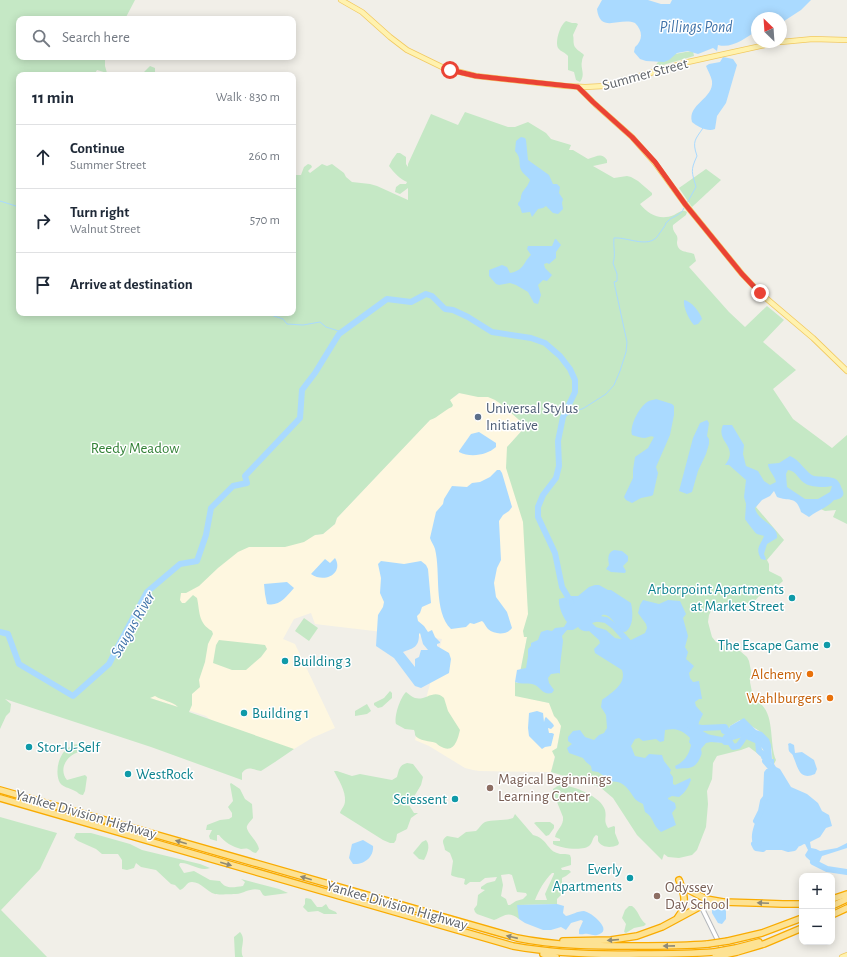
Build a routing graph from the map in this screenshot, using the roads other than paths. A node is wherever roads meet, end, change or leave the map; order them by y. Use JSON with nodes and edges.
{"nodes":[{"id":1,"x":340,"y":0,"type":"edge"},
{"id":2,"x":847,"y":40,"type":"edge"},
{"id":3,"x":787,"y":41,"type":"edge"},
{"id":4,"x":752,"y":48,"type":"edge"},
{"id":5,"x":578,"y":87,"type":"junction"},
{"id":6,"x":847,"y":372,"type":"edge"},
{"id":7,"x":0,"y":790,"type":"edge"},
{"id":8,"x":0,"y":798,"type":"edge"},
{"id":9,"x":679,"y":880,"type":"dead end"},
{"id":10,"x":689,"y":890,"type":"dead end"},
{"id":11,"x":847,"y":894,"type":"edge"},
{"id":12,"x":835,"y":898,"type":"edge"},
{"id":13,"x":847,"y":899,"type":"edge"},
{"id":14,"x":723,"y":902,"type":"junction"},
{"id":15,"x":799,"y":904,"type":"edge"},
{"id":16,"x":835,"y":905,"type":"edge"},
{"id":17,"x":701,"y":906,"type":"junction"},
{"id":18,"x":847,"y":908,"type":"edge"},
{"id":19,"x":835,"y":914,"type":"edge"},
{"id":20,"x":799,"y":919,"type":"edge"},
{"id":21,"x":672,"y":922,"type":"junction"},
{"id":22,"x":799,"y":928,"type":"edge"},
{"id":23,"x":531,"y":941,"type":"junction"},
{"id":24,"x":513,"y":946,"type":"junction"},
{"id":25,"x":714,"y":954,"type":"edge"},
{"id":26,"x":847,"y":955,"type":"edge"},
{"id":27,"x":556,"y":957,"type":"edge"},
{"id":28,"x":726,"y":957,"type":"edge"},
{"id":29,"x":842,"y":957,"type":"edge"}],
"edges":[{"from":1,"to":5,"type":"main road","name":"Summer Street"},
{"from":2,"to":3,"type":"main road","name":"Summer Street"},
{"from":4,"to":5,"type":"main road","name":"Summer Street"},
{"from":5,"to":6,"type":"main road"},
{"from":23,"to":7,"type":"highway","name":"Yankee Division Highway","one_way":true},
{"from":8,"to":24,"type":"highway","name":"Yankee Division Highway","one_way":true},
{"from":9,"to":21,"type":"highway"},
{"from":10,"to":14,"type":"highway"},
{"from":11,"to":12,"type":"highway"},
{"from":13,"to":16,"type":"highway"},
{"from":15,"to":14,"type":"highway","one_way":true},
{"from":14,"to":17,"type":"highway"},
{"from":17,"to":21,"type":"highway"},
{"from":17,"to":28,"type":"street"},
{"from":18,"to":19,"type":"highway"},
{"from":20,"to":23,"type":"highway","name":"Yankee Division Highway","one_way":true,"bridge":true},
{"from":21,"to":23,"type":"highway","one_way":true},
{"from":22,"to":25,"type":"highway","name":"Yankee Division Highway","bridge":true},
{"from":24,"to":25,"type":"highway","name":"Yankee Division Highway"},
{"from":24,"to":27,"type":"highway"},
{"from":26,"to":29,"type":"main road"}]}
